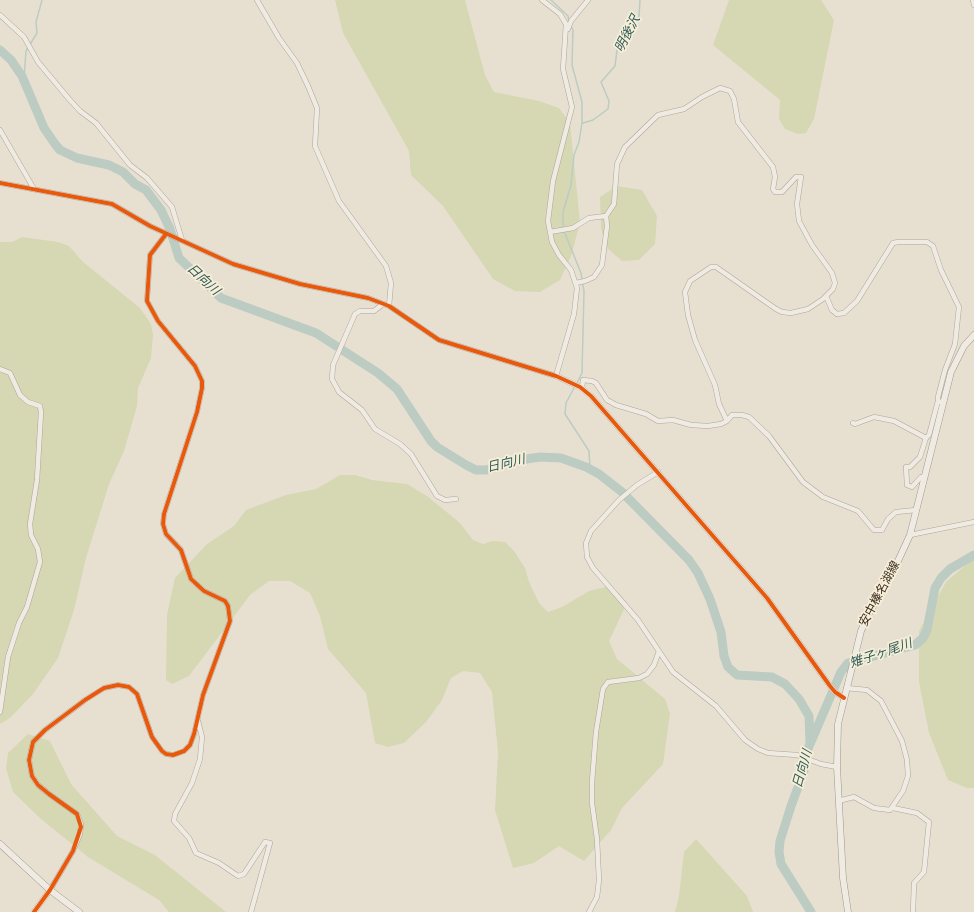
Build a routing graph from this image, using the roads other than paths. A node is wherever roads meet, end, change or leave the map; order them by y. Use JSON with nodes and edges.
{"nodes":[{"id":1,"x":256,"y":0,"type":"edge"},
{"id":2,"x":542,"y":0,"type":"edge"},
{"id":3,"x":588,"y":0,"type":"edge"},
{"id":4,"x":973,"y":0,"type":"edge"},
{"id":5,"x":974,"y":5,"type":"edge"},
{"id":6,"x":0,"y":15,"type":"edge"},
{"id":7,"x":567,"y":31,"type":"junction"},
{"id":8,"x":0,"y":130,"type":"edge"},
{"id":9,"x":0,"y":183,"type":"edge"},
{"id":10,"x":34,"y":189,"type":"junction"},
{"id":11,"x":606,"y":216,"type":"junction"},
{"id":12,"x":550,"y":232,"type":"junction"},
{"id":13,"x":167,"y":234,"type":"junction"},
{"id":14,"x":180,"y":239,"type":"junction"},
{"id":15,"x":576,"y":283,"type":"junction"},
{"id":16,"x":826,"y":296,"type":"junction"},
{"id":17,"x":383,"y":304,"type":"junction"},
{"id":18,"x":389,"y":306,"type":"junction"},
{"id":19,"x":974,"y":335,"type":"edge"},
{"id":20,"x":0,"y":370,"type":"edge"},
{"id":21,"x":556,"y":376,"type":"junction"},
{"id":22,"x":579,"y":386,"type":"junction"},
{"id":23,"x":940,"y":402,"type":"junction"},
{"id":24,"x":727,"y":421,"type":"junction"},
{"id":25,"x":853,"y":423,"type":"dead end"},
{"id":26,"x":926,"y":438,"type":"junction"},
{"id":27,"x":658,"y":472,"type":"junction"},
{"id":28,"x":924,"y":477,"type":"junction"},
{"id":29,"x":456,"y":499,"type":"dead end"},
{"id":30,"x":916,"y":510,"type":"junction"},
{"id":31,"x":974,"y":522,"type":"edge"},
{"id":32,"x":910,"y":535,"type":"junction"},
{"id":33,"x":659,"y":651,"type":"junction"},
{"id":34,"x":846,"y":688,"type":"junction"},
{"id":35,"x":844,"y":698,"type":"junction"},
{"id":36,"x":0,"y":712,"type":"edge"},
{"id":37,"x":198,"y":721,"type":"junction"},
{"id":38,"x":837,"y":767,"type":"junction"},
{"id":39,"x":838,"y":803,"type":"junction"},
{"id":40,"x":893,"y":808,"type":"junction"},
{"id":41,"x":0,"y":844,"type":"edge"},
{"id":42,"x":50,"y":890,"type":"junction"},
{"id":43,"x":35,"y":911,"type":"edge"},
{"id":44,"x":79,"y":912,"type":"edge"},
{"id":45,"x":250,"y":912,"type":"edge"},
{"id":46,"x":589,"y":912,"type":"edge"},
{"id":47,"x":848,"y":912,"type":"edge"},
{"id":48,"x":913,"y":912,"type":"edge"}],
"edges":[{"from":1,"to":18,"type":"street"},
{"from":2,"to":7,"type":"street"},
{"from":3,"to":7,"type":"street"},
{"from":4,"to":5,"type":"street"},
{"from":6,"to":14,"type":"street"},
{"from":7,"to":12,"type":"street"},
{"from":8,"to":10,"type":"street"},
{"from":9,"to":10,"type":"street"},
{"from":10,"to":13,"type":"street"},
{"from":11,"to":12,"type":"street"},
{"from":11,"to":15,"type":"street"},
{"from":11,"to":16,"type":"street"},
{"from":12,"to":15,"type":"street"},
{"from":13,"to":14,"type":"street"},
{"from":13,"to":37,"type":"street"},
{"from":14,"to":17,"type":"street"},
{"from":15,"to":21,"type":"street"},
{"from":16,"to":23,"type":"street"},
{"from":16,"to":24,"type":"street"},
{"from":17,"to":18,"type":"street"},
{"from":17,"to":29,"type":"street"},
{"from":18,"to":21,"type":"street"},
{"from":19,"to":23,"type":"main road","name":"安中榛名湖線"},
{"from":20,"to":36,"type":"street"},
{"from":21,"to":22,"type":"street"},
{"from":22,"to":24,"type":"street"},
{"from":22,"to":27,"type":"street"},
{"from":23,"to":26,"type":"street"},
{"from":23,"to":28,"type":"main road","name":"安中榛名湖線"},
{"from":24,"to":30,"type":"street"},
{"from":25,"to":26,"type":"street"},
{"from":26,"to":28,"type":"street"},
{"from":27,"to":33,"type":"street"},
{"from":27,"to":35,"type":"street"},
{"from":28,"to":30,"type":"main road","name":"安中榛名湖線"},
{"from":30,"to":32,"type":"main road","name":"安中榛名湖線"},
{"from":31,"to":32,"type":"street"},
{"from":32,"to":34,"type":"main road","name":"安中榛名湖線"},
{"from":33,"to":38,"type":"street"},
{"from":33,"to":46,"type":"street"},
{"from":34,"to":35,"type":"main road","name":"安中榛名湖線"},
{"from":34,"to":40,"type":"street"},
{"from":35,"to":38,"type":"main road","name":"安中榛名湖線"},
{"from":37,"to":42,"type":"street"},
{"from":37,"to":45,"type":"street"},
{"from":38,"to":39,"type":"main road","name":"安中榛名湖線"},
{"from":39,"to":40,"type":"street"},
{"from":39,"to":47,"type":"main road","name":"安中榛名湖線"},
{"from":40,"to":48,"type":"street"},
{"from":41,"to":42,"type":"main road"},
{"from":42,"to":43,"type":"street"},
{"from":42,"to":44,"type":"main road"}]}
